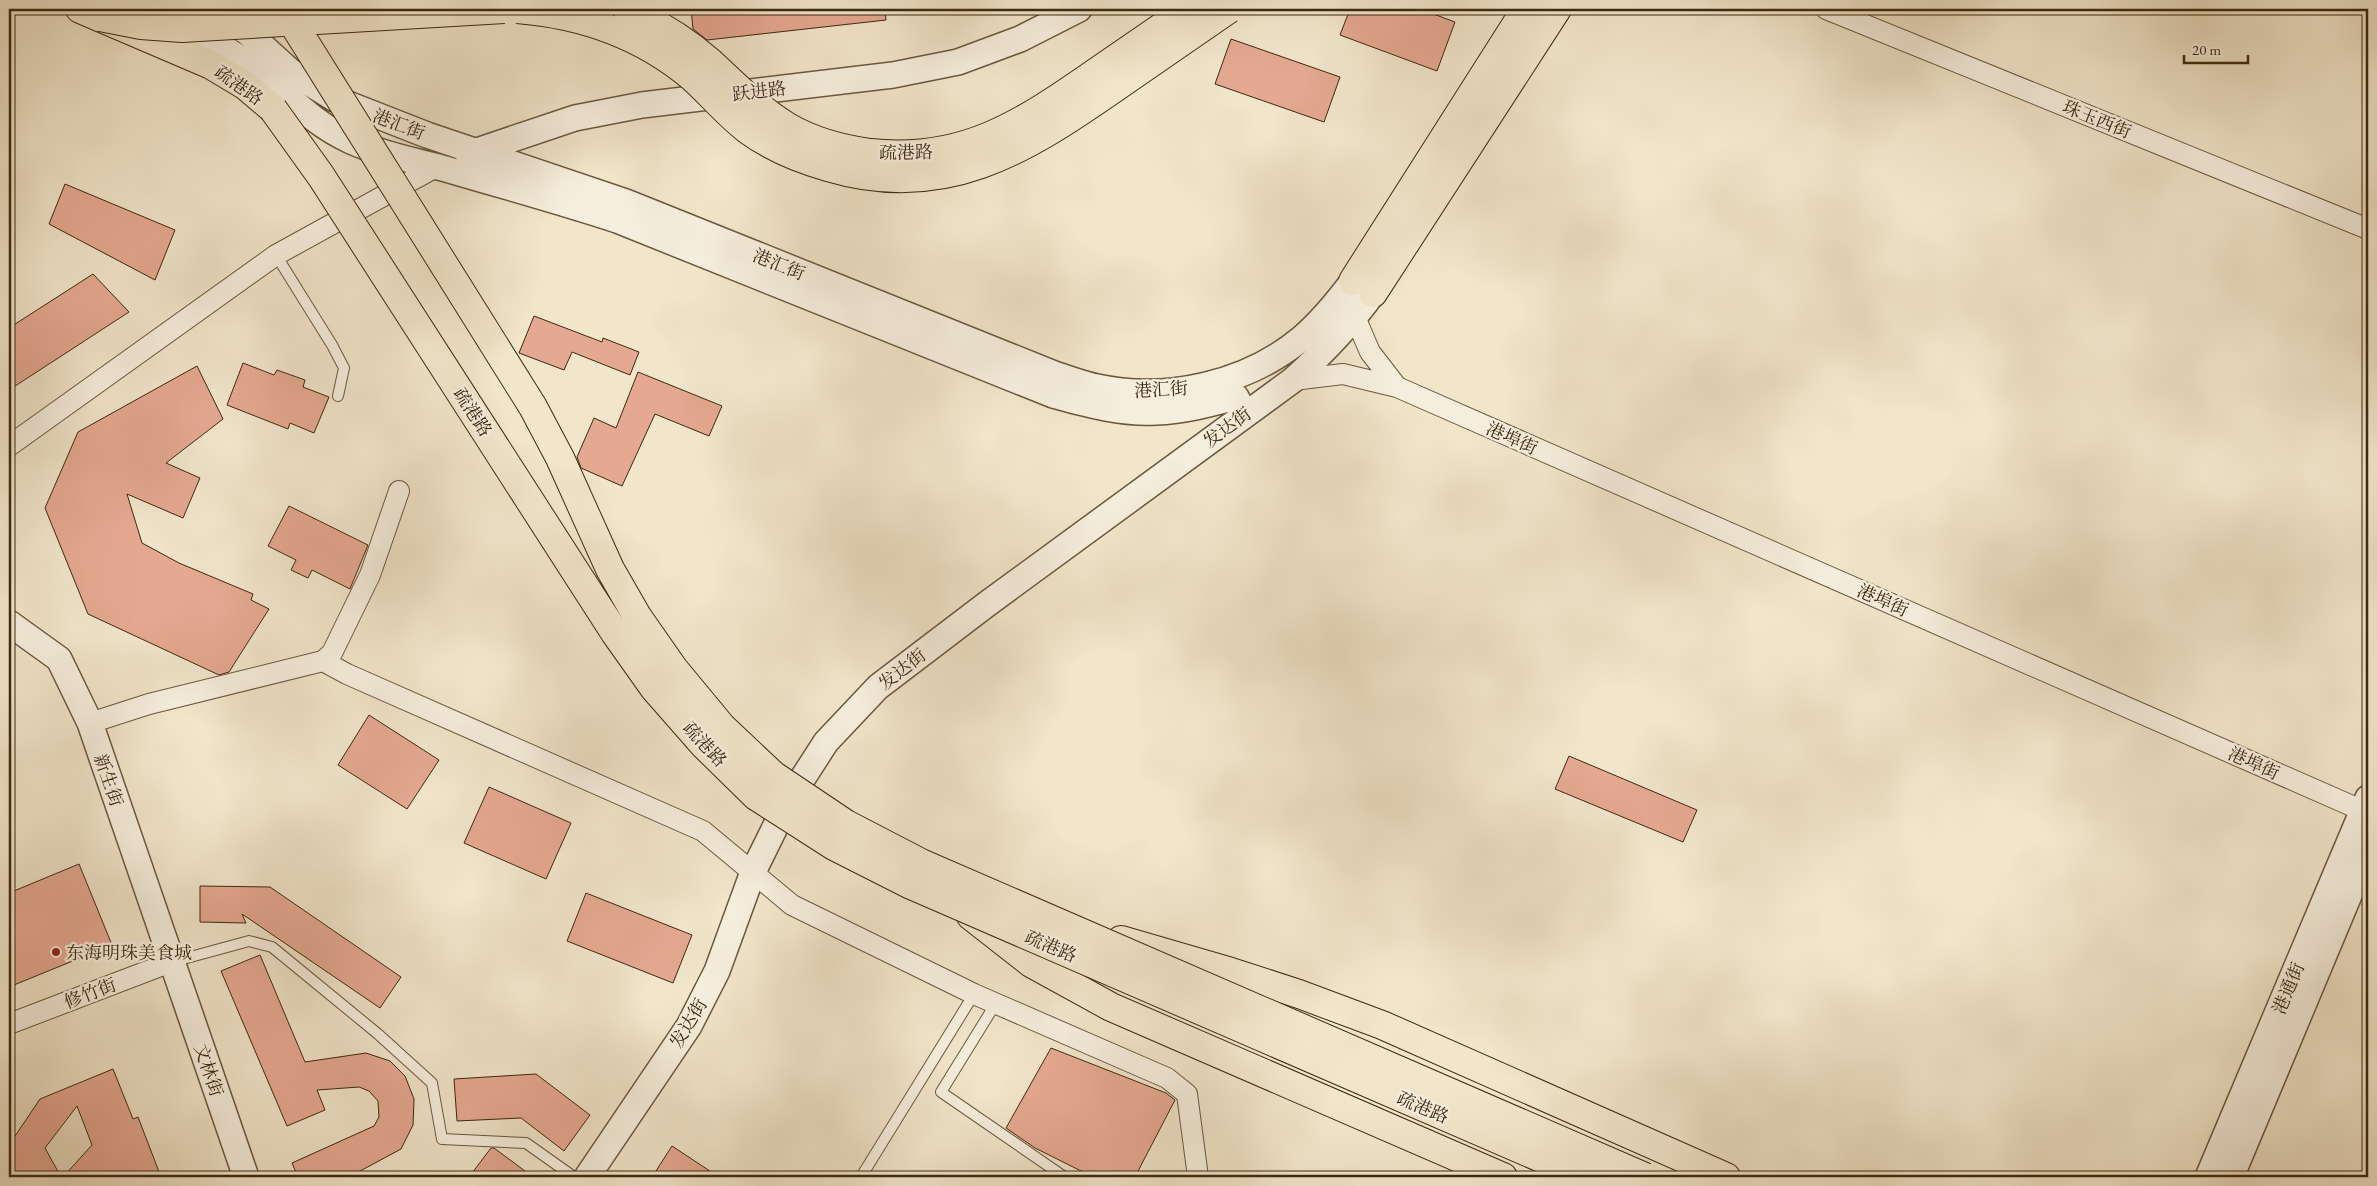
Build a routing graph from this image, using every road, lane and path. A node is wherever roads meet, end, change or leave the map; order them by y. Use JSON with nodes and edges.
{"nodes":[{"id":1,"x":136,"y":9,"type":"edge"},
{"id":2,"x":203,"y":9,"type":"edge"},
{"id":3,"x":284,"y":9,"type":"edge"},
{"id":4,"x":504,"y":9,"type":"edge"},
{"id":5,"x":518,"y":9,"type":"edge"},
{"id":6,"x":628,"y":9,"type":"edge"},
{"id":7,"x":1079,"y":9,"type":"edge"},
{"id":8,"x":1188,"y":9,"type":"edge"},
{"id":9,"x":1229,"y":9,"type":"edge"},
{"id":10,"x":1526,"y":9,"type":"edge"},
{"id":11,"x":1557,"y":9,"type":"edge"},
{"id":12,"x":1826,"y":9,"type":"edge"},
{"id":13,"x":90,"y":13,"type":"edge"},
{"id":14,"x":474,"y":151,"type":"junction"},
{"id":15,"x":436,"y":167,"type":"junction"},
{"id":16,"x":2368,"y":228,"type":"edge"},
{"id":17,"x":276,"y":255,"type":"junction"},
{"id":18,"x":1363,"y":287,"type":"junction"},
{"id":19,"x":1356,"y":317,"type":"junction"},
{"id":20,"x":1292,"y":380,"type":"junction"},
{"id":21,"x":1397,"y":387,"type":"junction"},
{"id":22,"x":338,"y":396,"type":"dead end"},
{"id":23,"x":1236,"y":396,"type":"junction"},
{"id":24,"x":9,"y":446,"type":"edge"},
{"id":25,"x":399,"y":491,"type":"dead end"},
{"id":26,"x":9,"y":623,"type":"edge"},
{"id":27,"x":323,"y":661,"type":"junction"},
{"id":28,"x":90,"y":723,"type":"junction"},
{"id":29,"x":2366,"y":807,"type":"edge"},
{"id":30,"x":2368,"y":850,"type":"edge"},
{"id":31,"x":753,"y":872,"type":"junction"},
{"id":32,"x":958,"y":905,"type":"junction"},
{"id":33,"x":1058,"y":922,"type":"junction"},
{"id":34,"x":171,"y":962,"type":"junction"},
{"id":35,"x":974,"y":994,"type":"junction"},
{"id":36,"x":996,"y":1003,"type":"junction"},
{"id":37,"x":9,"y":1024,"type":"edge"},
{"id":38,"x":1063,"y":1176,"type":"dead end"},
{"id":39,"x":246,"y":1177,"type":"edge"},
{"id":40,"x":574,"y":1177,"type":"edge"},
{"id":41,"x":587,"y":1177,"type":"edge"},
{"id":42,"x":861,"y":1177,"type":"edge"},
{"id":43,"x":1198,"y":1177,"type":"edge"},
{"id":44,"x":1503,"y":1177,"type":"edge"},
{"id":45,"x":1585,"y":1177,"type":"edge"},
{"id":46,"x":1645,"y":1177,"type":"edge"},
{"id":47,"x":1726,"y":1177,"type":"edge"},
{"id":48,"x":2208,"y":1177,"type":"edge"},
{"id":49,"x":2231,"y":1177,"type":"edge"}],
"edges":[{"from":1,"to":15,"type":"street","name":"港汇街"},
{"from":2,"to":14,"type":"street","name":"港汇街"},
{"from":3,"to":33,"type":"highway","name":"疏港路","bridge":true},
{"from":4,"to":13,"type":"highway","bridge":true},
{"from":5,"to":9,"type":"highway","bridge":true},
{"from":6,"to":8,"type":"highway","name":"疏港路","bridge":true},
{"from":7,"to":14,"type":"street","name":"跃进路"},
{"from":10,"to":18,"type":"highway"},
{"from":11,"to":18,"type":"highway"},
{"from":12,"to":16,"type":"street","name":"珠玉西街"},
{"from":13,"to":32,"type":"highway","name":"疏港路","bridge":true},
{"from":14,"to":15,"type":"street","name":"跃进路"},
{"from":14,"to":23,"type":"street","name":"港汇街"},
{"from":15,"to":17,"type":"street"},
{"from":15,"to":23,"type":"street","name":"港汇街"},
{"from":17,"to":22,"type":"lane"},
{"from":17,"to":24,"type":"street"},
{"from":18,"to":19,"type":"street","name":"发达街"},
{"from":18,"to":23,"type":"street","name":"港汇街"},
{"from":19,"to":20,"type":"street","name":"发达街"},
{"from":19,"to":21,"type":"street"},
{"from":20,"to":21,"type":"street","name":"港埠街"},
{"from":20,"to":23,"type":"street","name":"发达街"},
{"from":21,"to":29,"type":"street","name":"港埠街"},
{"from":23,"to":31,"type":"street","name":"发达街"},
{"from":25,"to":27,"type":"street"},
{"from":26,"to":28,"type":"street","name":"新生街"},
{"from":27,"to":28,"type":"street"},
{"from":27,"to":31,"type":"street"},
{"from":28,"to":34,"type":"street","name":"新生街"},
{"from":29,"to":48,"type":"street","name":"港通街"},
{"from":30,"to":49,"type":"street","name":"港通街"},
{"from":31,"to":35,"type":"street"},
{"from":31,"to":41,"type":"street","name":"发达街"},
{"from":32,"to":44,"type":"highway","bridge":true},
{"from":32,"to":45,"type":"highway","name":"疏港路","bridge":true},
{"from":33,"to":46,"type":"highway","name":"疏港路","bridge":true},
{"from":33,"to":47,"type":"highway","bridge":true},
{"from":34,"to":37,"type":"street","name":"修竹街"},
{"from":34,"to":39,"type":"street","name":"文林街"},
{"from":34,"to":40,"type":"lane"},
{"from":35,"to":36,"type":"street"},
{"from":35,"to":42,"type":"lane"},
{"from":36,"to":38,"type":"lane"},
{"from":36,"to":43,"type":"street"}]}
